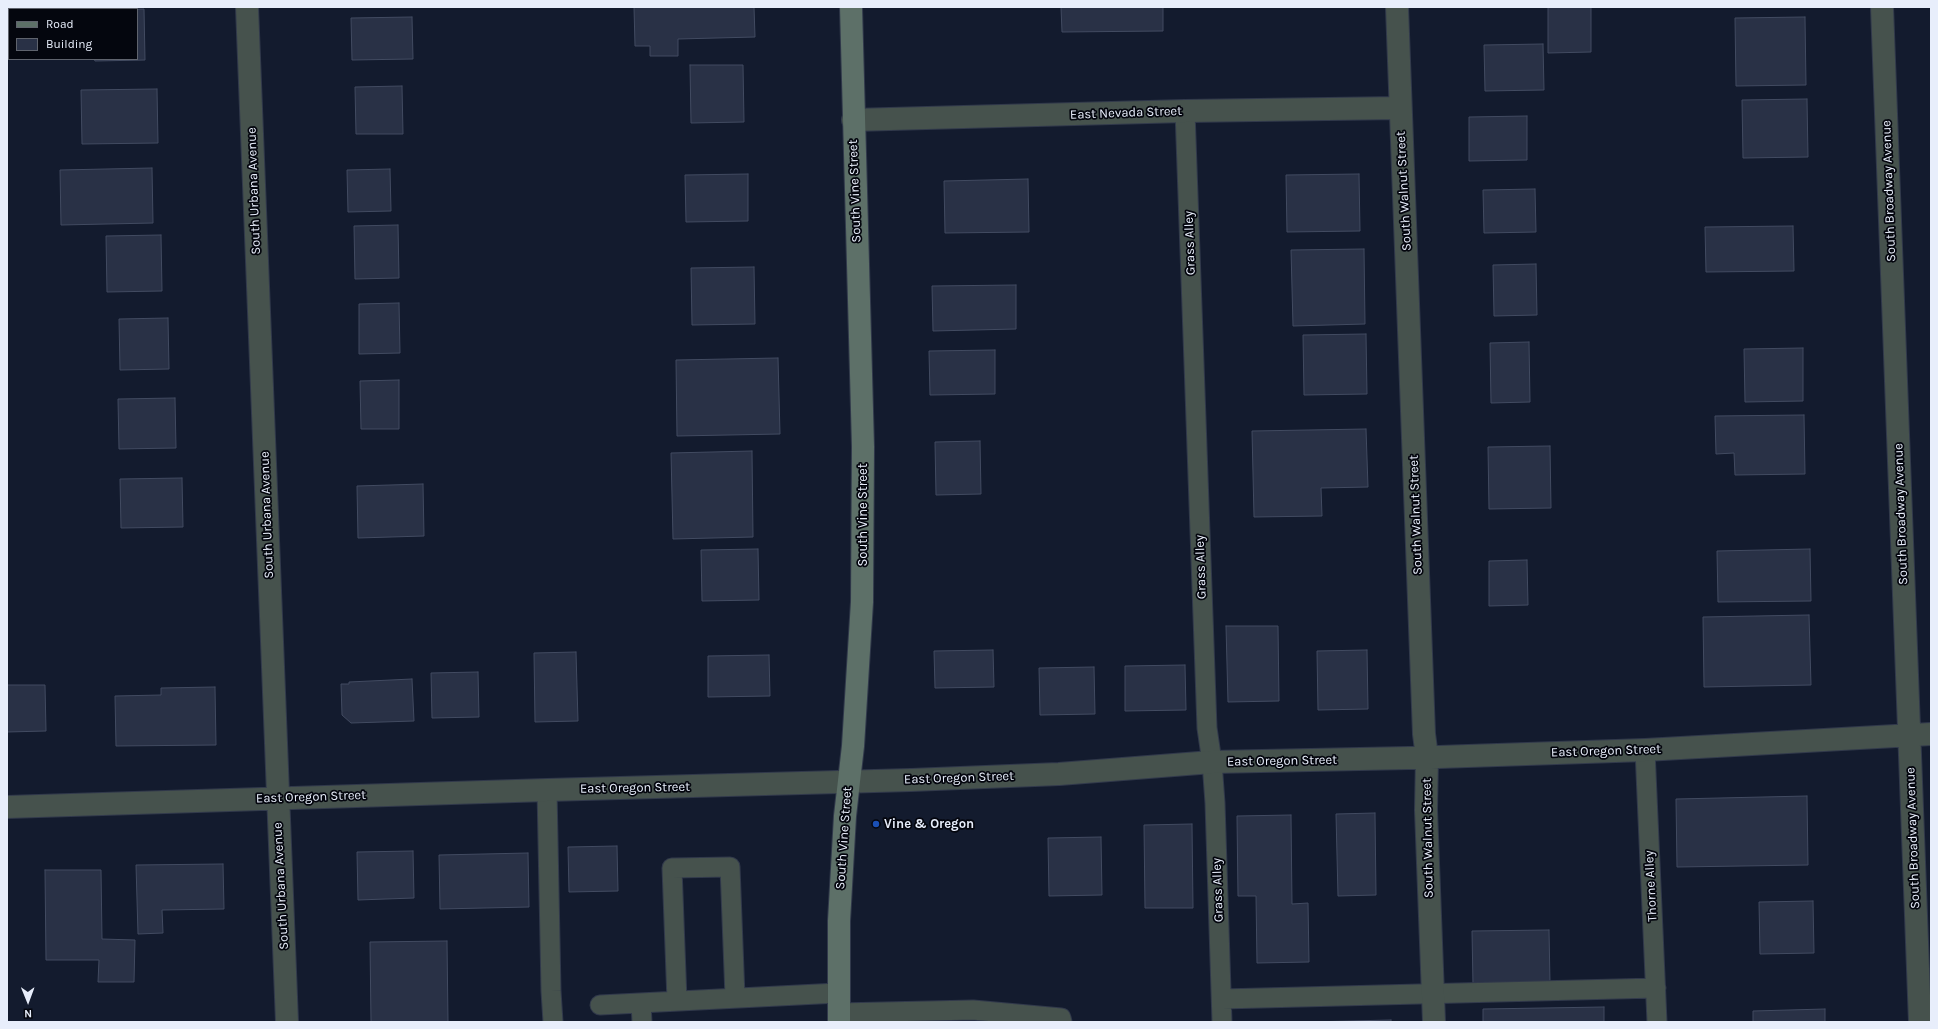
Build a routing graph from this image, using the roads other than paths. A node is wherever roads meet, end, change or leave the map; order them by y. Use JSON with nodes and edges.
{"nodes":[{"id":1,"x":247,"y":7,"type":"edge"},
{"id":2,"x":851,"y":7,"type":"edge"},
{"id":3,"x":1397,"y":7,"type":"edge"},
{"id":4,"x":1882,"y":7,"type":"edge"},
{"id":5,"x":1399,"y":108,"type":"junction"},
{"id":6,"x":1185,"y":111,"type":"junction"},
{"id":7,"x":853,"y":120,"type":"junction"},
{"id":8,"x":1931,"y":734,"type":"edge"},
{"id":9,"x":1909,"y":735,"type":"junction"},
{"id":10,"x":1645,"y":750,"type":"junction"},
{"id":11,"x":1427,"y":757,"type":"junction"},
{"id":12,"x":1212,"y":762,"type":"junction"},
{"id":13,"x":848,"y":782,"type":"junction"},
{"id":14,"x":547,"y":790,"type":"junction"},
{"id":15,"x":278,"y":798,"type":"junction"},
{"id":16,"x":7,"y":807,"type":"edge"},
{"id":17,"x":1656,"y":988,"type":"junction"},
{"id":18,"x":1433,"y":995,"type":"junction"},
{"id":19,"x":735,"y":997,"type":"junction"},
{"id":20,"x":1222,"y":999,"type":"junction"},
{"id":21,"x":677,"y":1001,"type":"junction"},
{"id":22,"x":600,"y":1005,"type":"dead end"},
{"id":23,"x":838,"y":1009,"type":"edge"},
{"id":24,"x":642,"y":1013,"type":"edge"},
{"id":25,"x":287,"y":1022,"type":"edge"},
{"id":26,"x":553,"y":1022,"type":"edge"},
{"id":27,"x":1062,"y":1022,"type":"edge"},
{"id":28,"x":1222,"y":1022,"type":"edge"},
{"id":29,"x":1434,"y":1022,"type":"edge"},
{"id":30,"x":1657,"y":1022,"type":"edge"},
{"id":31,"x":1920,"y":1022,"type":"edge"}],
"edges":[{"from":1,"to":15,"type":"street","name":"South Urbana Avenue"},
{"from":2,"to":7,"type":"main road","name":"South Vine Street"},
{"from":3,"to":5,"type":"street","name":"South Walnut Street"},
{"from":4,"to":9,"type":"street","name":"South Broadway Avenue"},
{"from":5,"to":6,"type":"street","name":"East Nevada Street"},
{"from":5,"to":11,"type":"street","name":"South Walnut Street"},
{"from":6,"to":7,"type":"street","name":"East Nevada Street"},
{"from":6,"to":12,"type":"lane","name":"Grass Alley"},
{"from":7,"to":13,"type":"main road","name":"South Vine Street"},
{"from":8,"to":9,"type":"street","name":"East Oregon Street"},
{"from":9,"to":10,"type":"street","name":"East Oregon Street"},
{"from":9,"to":31,"type":"street","name":"South Broadway Avenue"},
{"from":10,"to":11,"type":"street","name":"East Oregon Street"},
{"from":10,"to":17,"type":"lane","name":"Thorne Alley"},
{"from":11,"to":12,"type":"street","name":"East Oregon Street"},
{"from":11,"to":18,"type":"street","name":"South Walnut Street"},
{"from":12,"to":13,"type":"street","name":"East Oregon Street"},
{"from":12,"to":20,"type":"lane","name":"Grass Alley"},
{"from":13,"to":14,"type":"street","name":"East Oregon Street"},
{"from":13,"to":23,"type":"main road","name":"South Vine Street"},
{"from":14,"to":15,"type":"street","name":"East Oregon Street"},
{"from":14,"to":26,"type":"lane"},
{"from":15,"to":16,"type":"street","name":"East Oregon Street"},
{"from":15,"to":25,"type":"street","name":"South Urbana Avenue"},
{"from":17,"to":18,"type":"lane"},
{"from":17,"to":30,"type":"lane","name":"Thorne Alley"},
{"from":18,"to":20,"type":"lane"},
{"from":18,"to":29,"type":"street","name":"South Walnut Street"},
{"from":19,"to":21,"type":"lane"},
{"from":19,"to":21,"type":"lane"},
{"from":19,"to":23,"type":"lane"},
{"from":20,"to":28,"type":"lane","name":"Grass Alley"},
{"from":21,"to":24,"type":"lane"},
{"from":22,"to":24,"type":"lane"},
{"from":23,"to":27,"type":"lane"}]}
